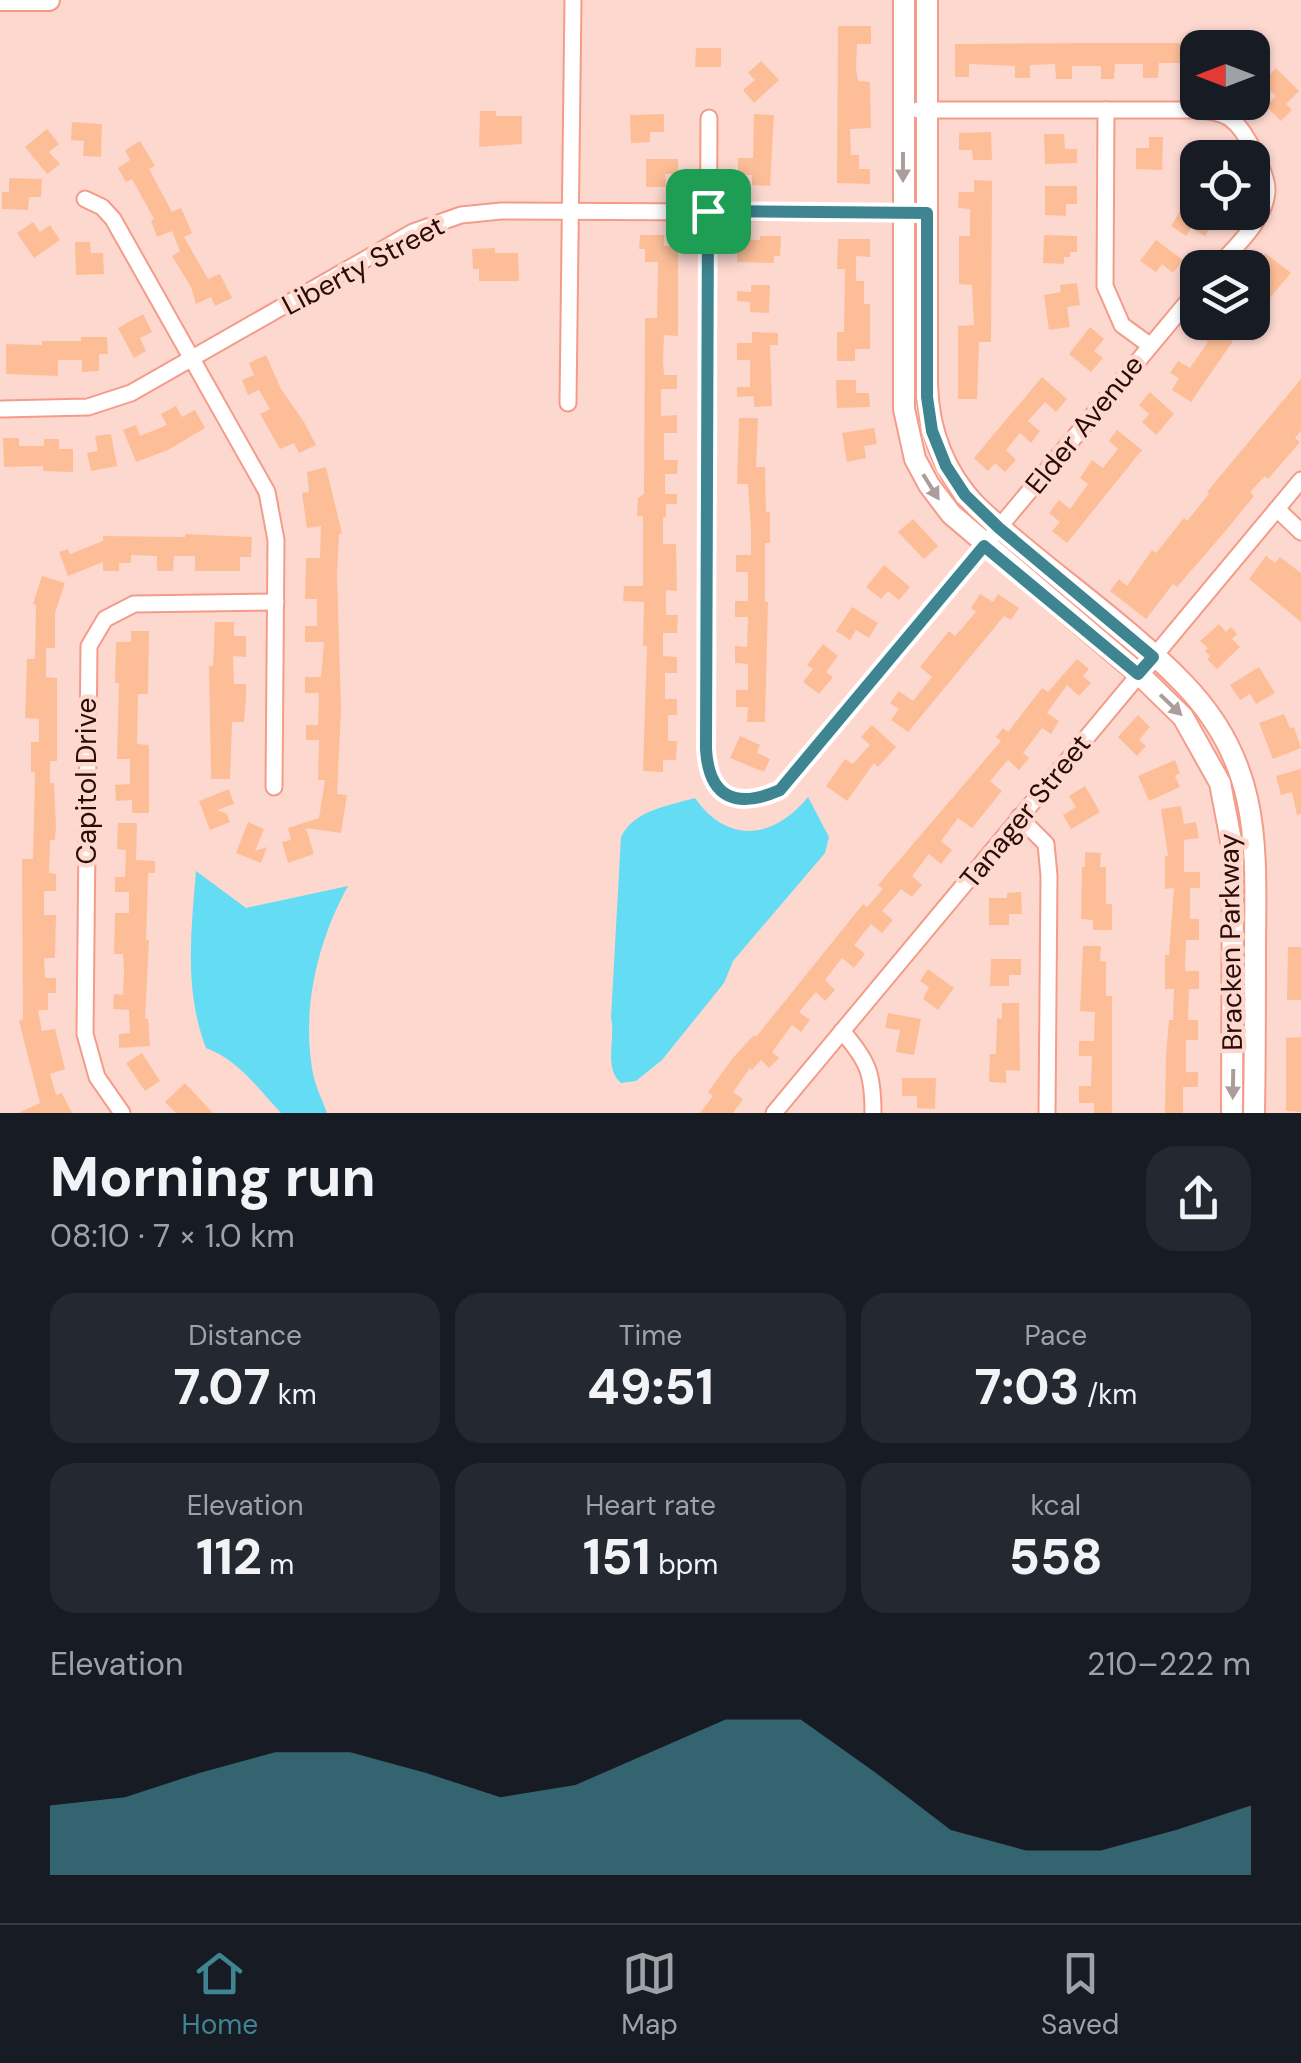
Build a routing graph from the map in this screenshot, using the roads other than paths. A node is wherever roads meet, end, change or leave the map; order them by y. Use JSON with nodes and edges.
{"nodes":[{"id":1,"x":0,"y":0,"type":"edge"},
{"id":2,"x":49,"y":0,"type":"edge"},
{"id":3,"x":573,"y":0,"type":"edge"},
{"id":4,"x":904,"y":0,"type":"edge"},
{"id":5,"x":928,"y":0,"type":"edge"},
{"id":6,"x":904,"y":110,"type":"junction"},
{"id":7,"x":927,"y":110,"type":"junction"},
{"id":8,"x":1106,"y":110,"type":"junction"},
{"id":9,"x":709,"y":118,"type":"dead end"},
{"id":10,"x":85,"y":199,"type":"dead end"},
{"id":11,"x":570,"y":211,"type":"junction"},
{"id":12,"x":708,"y":211,"type":"junction"},
{"id":13,"x":903,"y":213,"type":"junction"},
{"id":14,"x":927,"y":213,"type":"junction"},
{"id":15,"x":1232,"y":250,"type":"edge"},
{"id":16,"x":1180,"y":309,"type":"edge"},
{"id":17,"x":1148,"y":344,"type":"junction"},
{"id":18,"x":194,"y":359,"type":"junction"},
{"id":19,"x":568,"y":403,"type":"dead end"},
{"id":20,"x":2,"y":409,"type":"edge"},
{"id":21,"x":1301,"y":480,"type":"edge"},
{"id":22,"x":1277,"y":509,"type":"junction"},
{"id":23,"x":999,"y":528,"type":"junction"},
{"id":24,"x":1301,"y":532,"type":"edge"},
{"id":25,"x":984,"y":546,"type":"junction"},
{"id":26,"x":276,"y":602,"type":"junction"},
{"id":27,"x":1153,"y":657,"type":"junction"},
{"id":28,"x":1138,"y":674,"type":"junction"},
{"id":29,"x":274,"y":786,"type":"dead end"},
{"id":30,"x":1019,"y":817,"type":"junction"},
{"id":31,"x":842,"y":1031,"type":"junction"},
{"id":32,"x":122,"y":1113,"type":"edge"},
{"id":33,"x":774,"y":1113,"type":"edge"},
{"id":34,"x":873,"y":1113,"type":"edge"},
{"id":35,"x":1047,"y":1113,"type":"edge"},
{"id":36,"x":1232,"y":1113,"type":"edge"},
{"id":37,"x":1254,"y":1113,"type":"edge"}],
"edges":[{"from":1,"to":2,"type":"street"},
{"from":3,"to":11,"type":"street"},
{"from":4,"to":6,"type":"street","name":"Bracken Parkway"},
{"from":5,"to":7,"type":"street","name":"Bracken Parkway"},
{"from":6,"to":7,"type":"street"},
{"from":6,"to":13,"type":"street","name":"Bracken Parkway","one_way":true},
{"from":7,"to":8,"type":"street"},
{"from":7,"to":14,"type":"street","name":"Bracken Parkway"},
{"from":8,"to":15,"type":"street"},
{"from":8,"to":17,"type":"street"},
{"from":9,"to":12,"type":"street"},
{"from":10,"to":18,"type":"street"},
{"from":11,"to":12,"type":"street","name":"Liberty Street"},
{"from":11,"to":18,"type":"street","name":"Liberty Street"},
{"from":11,"to":19,"type":"street"},
{"from":12,"to":13,"type":"street","name":"Liberty Street"},
{"from":12,"to":25,"type":"street","name":"Elder Avenue"},
{"from":13,"to":14,"type":"street","name":"Liberty Street"},
{"from":13,"to":25,"type":"street","name":"Bracken Parkway","one_way":true},
{"from":14,"to":23,"type":"street","name":"Bracken Parkway"},
{"from":16,"to":17,"type":"street","name":"Elder Avenue"},
{"from":17,"to":23,"type":"street","name":"Elder Avenue"},
{"from":18,"to":20,"type":"street","name":"Liberty Street"},
{"from":18,"to":26,"type":"street"},
{"from":21,"to":22,"type":"street","name":"Tanager Street"},
{"from":22,"to":24,"type":"street"},
{"from":22,"to":27,"type":"street","name":"Tanager Street"},
{"from":23,"to":25,"type":"street","name":"Elder Avenue"},
{"from":23,"to":27,"type":"street","name":"Bracken Parkway"},
{"from":25,"to":28,"type":"street","name":"Bracken Parkway"},
{"from":26,"to":29,"type":"street"},
{"from":26,"to":32,"type":"street","name":"Capitol Drive"},
{"from":27,"to":28,"type":"street","name":"Tanager Street"},
{"from":27,"to":37,"type":"street","name":"Bracken Parkway"},
{"from":28,"to":30,"type":"street","name":"Tanager Street"},
{"from":28,"to":36,"type":"street","name":"Bracken Parkway","one_way":true},
{"from":30,"to":31,"type":"street","name":"Tanager Street"},
{"from":30,"to":35,"type":"street"},
{"from":31,"to":33,"type":"street","name":"Tanager Street"},
{"from":31,"to":34,"type":"street"}]}
